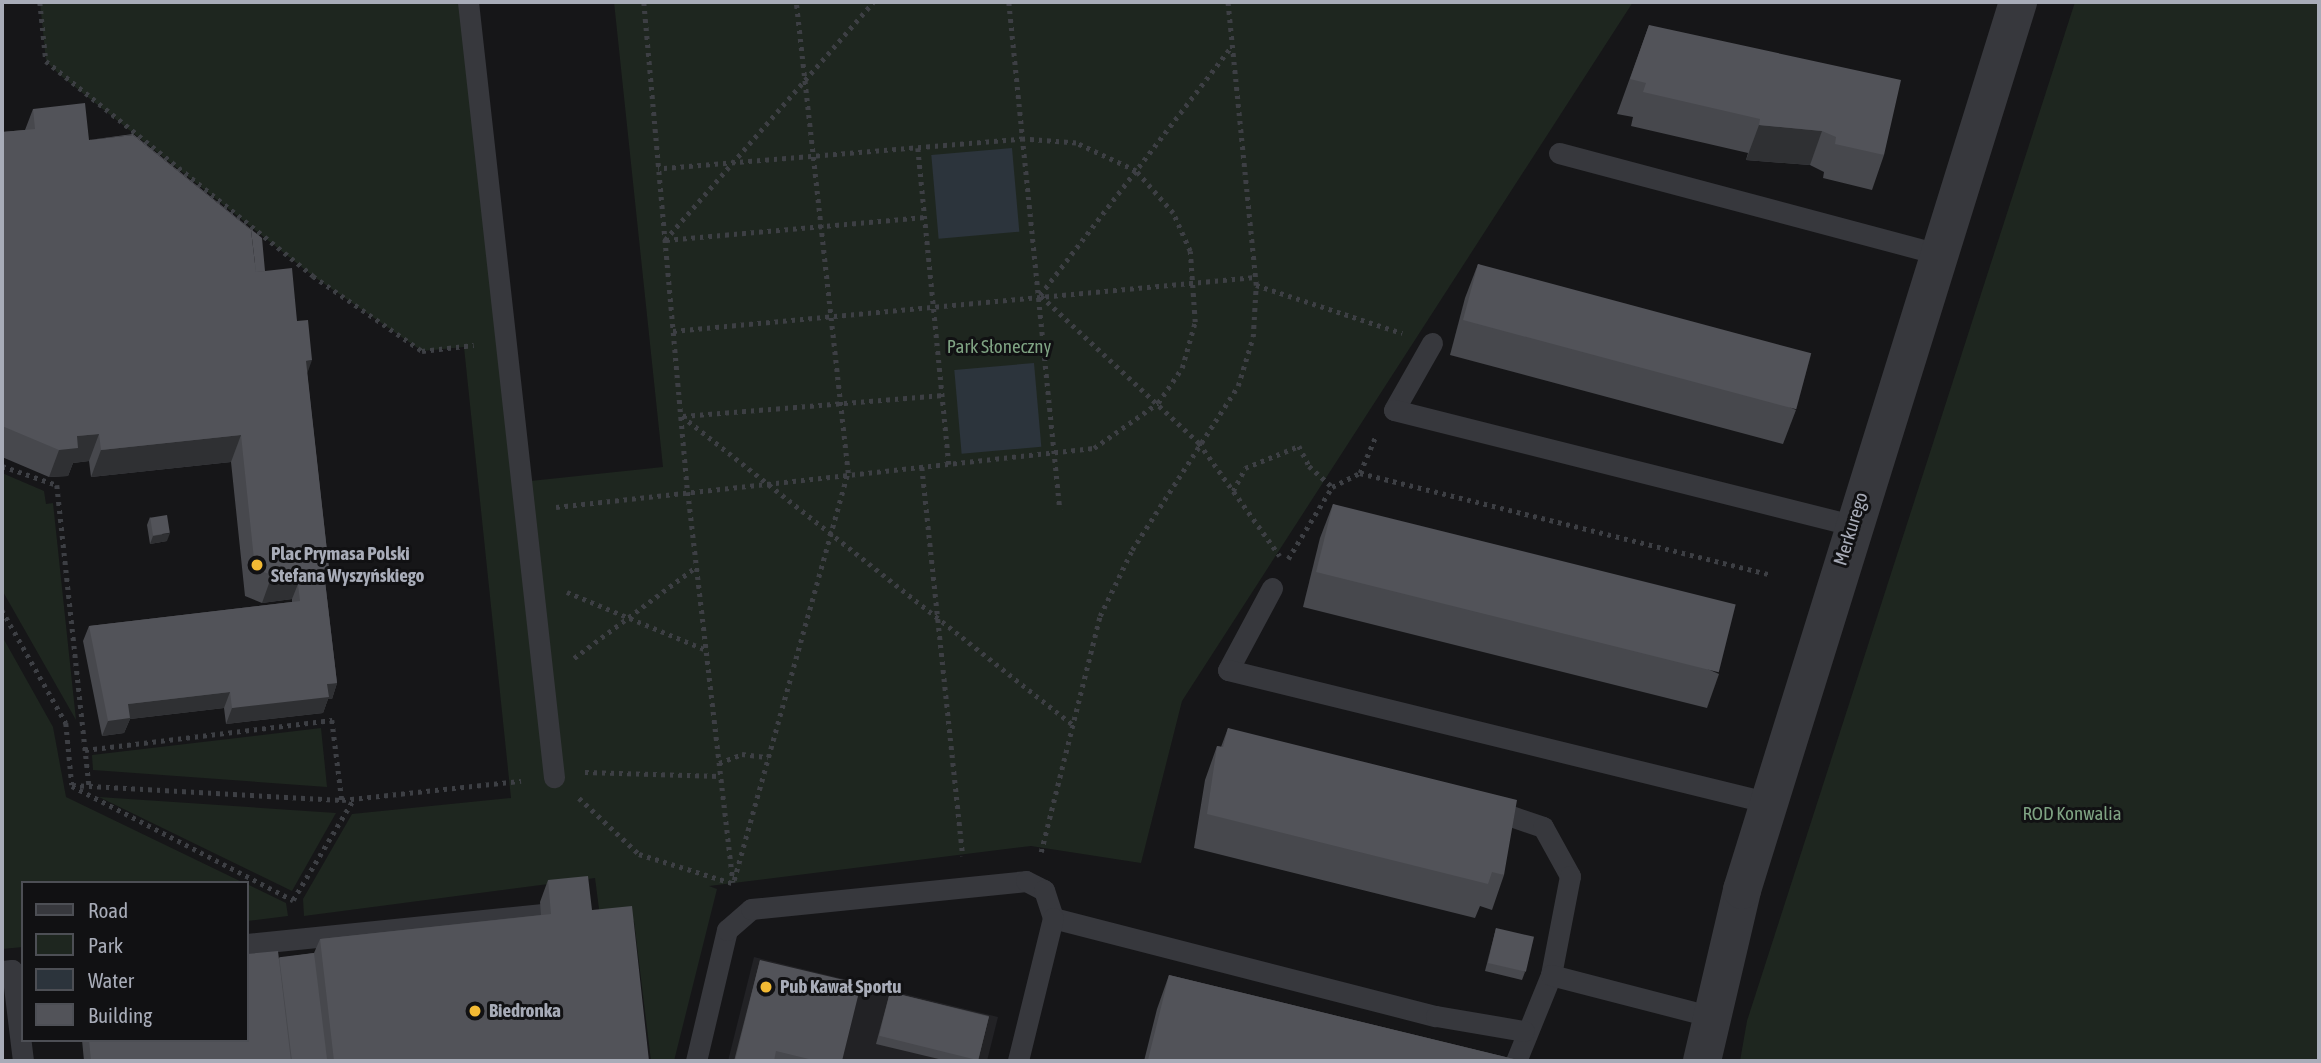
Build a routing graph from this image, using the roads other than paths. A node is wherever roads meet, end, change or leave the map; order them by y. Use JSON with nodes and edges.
{"nodes":[{"id":1,"x":468,"y":2,"type":"edge"},
{"id":2,"x":2018,"y":2,"type":"edge"},
{"id":3,"x":1559,"y":153,"type":"dead end"},
{"id":4,"x":1938,"y":254,"type":"junction"},
{"id":5,"x":1433,"y":343,"type":"road end"},
{"id":6,"x":1852,"y":525,"type":"junction"},
{"id":7,"x":1272,"y":588,"type":"dead end"},
{"id":8,"x":554,"y":777,"type":"road end"},
{"id":9,"x":1770,"y":803,"type":"junction"},
{"id":10,"x":1508,"y":815,"type":"edge"},
{"id":11,"x":540,"y":914,"type":"edge"},
{"id":12,"x":1053,"y":918,"type":"junction"},
{"id":13,"x":248,"y":944,"type":"edge"},
{"id":14,"x":12,"y":970,"type":"edge"},
{"id":15,"x":1551,"y":975,"type":"junction"},
{"id":16,"x":1710,"y":1016,"type":"junction"},
{"id":17,"x":1524,"y":1031,"type":"junction"},
{"id":18,"x":23,"y":1061,"type":"edge"},
{"id":19,"x":696,"y":1061,"type":"edge"},
{"id":20,"x":1018,"y":1061,"type":"edge"},
{"id":21,"x":1516,"y":1061,"type":"edge"},
{"id":22,"x":1702,"y":1061,"type":"edge"}],
"edges":[{"from":1,"to":8,"type":"lane"},
{"from":2,"to":4,"type":"street","name":"Merkurego"},
{"from":3,"to":4,"type":"lane"},
{"from":4,"to":6,"type":"street","name":"Merkurego"},
{"from":5,"to":6,"type":"lane"},
{"from":6,"to":9,"type":"street","name":"Merkurego"},
{"from":7,"to":9,"type":"lane"},
{"from":9,"to":16,"type":"street","name":"Merkurego"},
{"from":10,"to":15,"type":"lane"},
{"from":11,"to":13,"type":"lane"},
{"from":12,"to":17,"type":"lane"},
{"from":12,"to":19,"type":"lane"},
{"from":12,"to":20,"type":"lane"},
{"from":14,"to":18,"type":"lane"},
{"from":15,"to":16,"type":"lane"},
{"from":15,"to":17,"type":"lane"},
{"from":16,"to":22,"type":"street","name":"Merkurego"},
{"from":17,"to":21,"type":"lane"}]}
